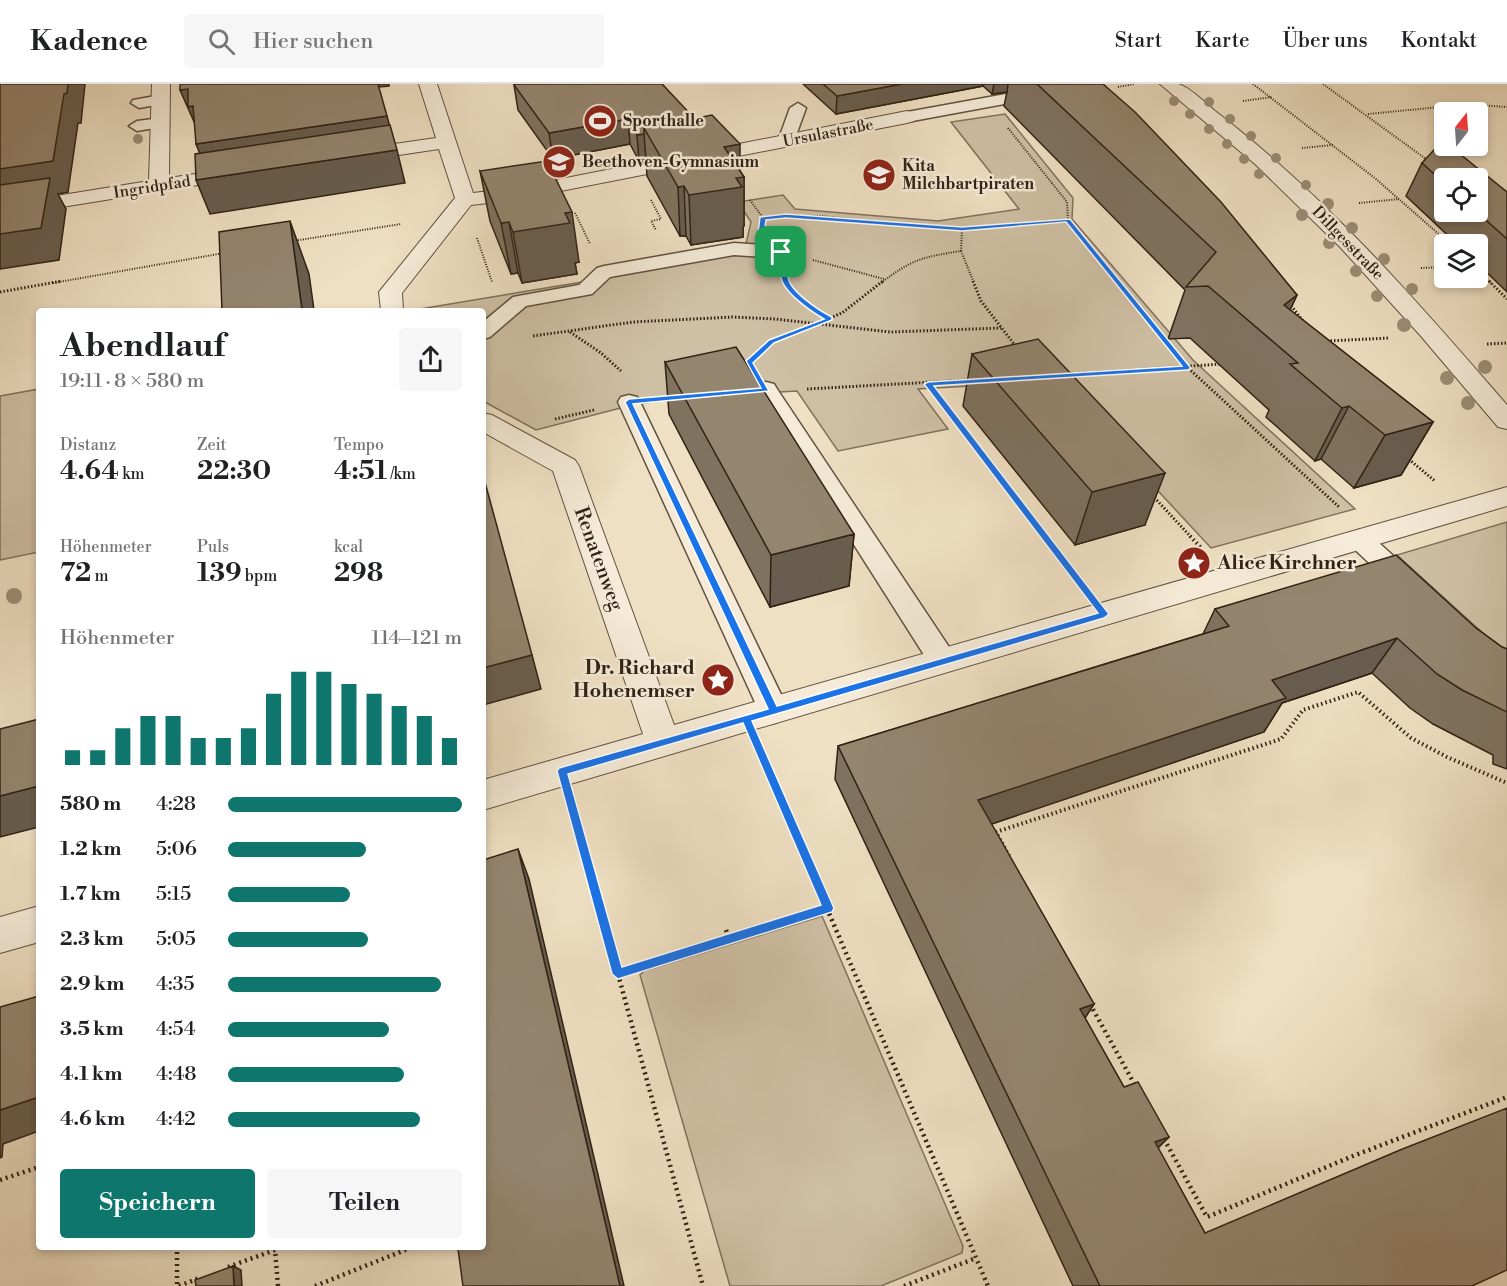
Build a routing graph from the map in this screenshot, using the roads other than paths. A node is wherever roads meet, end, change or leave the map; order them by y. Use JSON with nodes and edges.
{"nodes":[{"id":1,"x":428,"y":84,"type":"edge"},
{"id":2,"x":1086,"y":84,"type":"edge"},
{"id":3,"x":1168,"y":84,"type":"edge"},
{"id":4,"x":161,"y":92,"type":"edge"},
{"id":5,"x":139,"y":103,"type":"dead end"},
{"id":6,"x":798,"y":108,"type":"dead end"},
{"id":7,"x":907,"y":117,"type":"joint"},
{"id":8,"x":160,"y":123,"type":"junction"},
{"id":9,"x":137,"y":126,"type":"dead end"},
{"id":10,"x":786,"y":141,"type":"junction"},
{"id":11,"x":447,"y":142,"type":"junction"},
{"id":12,"x":336,"y":159,"type":"edge"},
{"id":13,"x":255,"y":171,"type":"edge"},
{"id":14,"x":159,"y":186,"type":"junction"},
{"id":15,"x":465,"y":199,"type":"junction"},
{"id":16,"x":0,"y":211,"type":"edge"},
{"id":17,"x":787,"y":253,"type":"road end"},
{"id":18,"x":392,"y":308,"type":"edge"},
{"id":19,"x":486,"y":330,"type":"edge"},
{"id":20,"x":766,"y":389,"type":"edge"},
{"id":21,"x":629,"y":402,"type":"road end"},
{"id":22,"x":1507,"y":421,"type":"edge"},
{"id":23,"x":488,"y":427,"type":"edge"},
{"id":24,"x":1507,"y":496,"type":"edge"},
{"id":25,"x":1359,"y":539,"type":"junction"},
{"id":26,"x":1429,"y":603,"type":"edge"},
{"id":27,"x":943,"y":661,"type":"junction"},
{"id":28,"x":760,"y":715,"type":"junction"},
{"id":29,"x":663,"y":741,"type":"junction"},
{"id":30,"x":486,"y":794,"type":"edge"},
{"id":31,"x":36,"y":925,"type":"edge"},
{"id":32,"x":0,"y":935,"type":"edge"}],
"edges":[{"from":1,"to":11,"type":"street"},
{"from":2,"to":7,"type":"lane"},
{"from":3,"to":22,"type":"street","name":"Dillgesstraße"},
{"from":4,"to":5,"type":"lane"},
{"from":4,"to":8,"type":"street"},
{"from":6,"to":10,"type":"lane"},
{"from":7,"to":10,"type":"street","name":"Ursulastraße"},
{"from":8,"to":9,"type":"lane"},
{"from":8,"to":14,"type":"street"},
{"from":10,"to":15,"type":"street","name":"Ursulastraße"},
{"from":11,"to":12,"type":"street"},
{"from":11,"to":15,"type":"street"},
{"from":13,"to":14,"type":"street","name":"Ingridpfad"},
{"from":14,"to":16,"type":"street","name":"Ingridpfad"},
{"from":15,"to":18,"type":"street"},
{"from":17,"to":19,"type":"lane"},
{"from":20,"to":27,"type":"lane"},
{"from":21,"to":28,"type":"lane"},
{"from":23,"to":29,"type":"street","name":"Renatenweg"},
{"from":24,"to":25,"type":"street"},
{"from":25,"to":26,"type":"lane"},
{"from":25,"to":27,"type":"street"},
{"from":27,"to":28,"type":"street"},
{"from":28,"to":29,"type":"street"},
{"from":29,"to":30,"type":"street"},
{"from":31,"to":32,"type":"street"}]}
